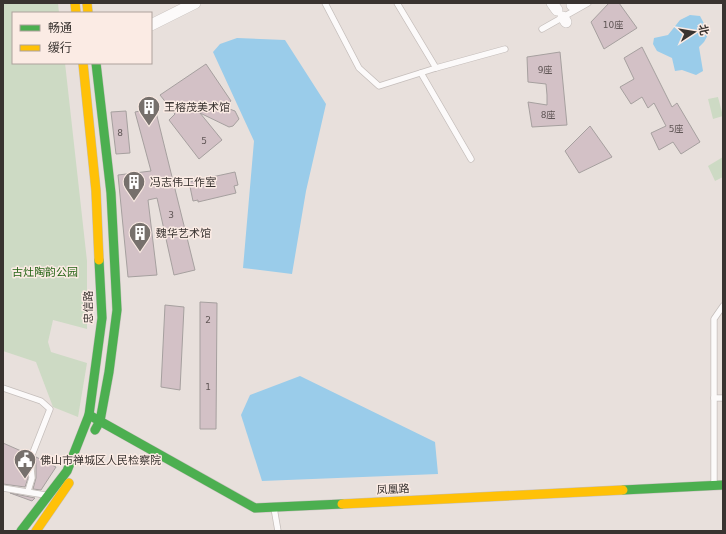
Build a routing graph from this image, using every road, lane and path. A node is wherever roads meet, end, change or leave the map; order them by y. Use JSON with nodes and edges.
{"nodes":[{"id":1,"x":195,"y":3,"type":"edge"},
{"id":2,"x":325,"y":3,"type":"edge"},
{"id":3,"x":397,"y":3,"type":"edge"},
{"id":4,"x":588,"y":3,"type":"edge"},
{"id":5,"x":560,"y":13,"type":"edge"},
{"id":6,"x":152,"y":25,"type":"edge"},
{"id":7,"x":542,"y":29,"type":"dead end"},
{"id":8,"x":506,"y":49,"type":"dead end"},
{"id":9,"x":83,"y":64,"type":"edge"},
{"id":10,"x":96,"y":64,"type":"edge"},
{"id":11,"x":436,"y":68,"type":"junction"},
{"id":12,"x":421,"y":73,"type":"junction"},
{"id":13,"x":471,"y":159,"type":"dead end"},
{"id":14,"x":723,"y":306,"type":"edge"},
{"id":15,"x":3,"y":388,"type":"edge"},
{"id":16,"x":714,"y":398,"type":"junction"},
{"id":17,"x":723,"y":398,"type":"edge"},
{"id":18,"x":89,"y":415,"type":"junction"},
{"id":19,"x":100,"y":421,"type":"junction"},
{"id":20,"x":90,"y":441,"type":"dead end"},
{"id":21,"x":84,"y":455,"type":"dead end"},
{"id":22,"x":719,"y":485,"type":"edge"},
{"id":23,"x":3,"y":488,"type":"edge"},
{"id":24,"x":28,"y":491,"type":"junction"},
{"id":25,"x":48,"y":496,"type":"junction"},
{"id":26,"x":59,"y":500,"type":"junction"},
{"id":27,"x":274,"y":507,"type":"junction"},
{"id":28,"x":21,"y":531,"type":"edge"},
{"id":29,"x":36,"y":531,"type":"edge"},
{"id":30,"x":278,"y":531,"type":"edge"}],
"edges":[{"from":1,"to":6,"type":"street"},
{"from":2,"to":12,"type":"lane"},
{"from":3,"to":11,"type":"lane"},
{"from":4,"to":5,"type":"lane"},
{"from":5,"to":7,"type":"lane"},
{"from":8,"to":11,"type":"lane"},
{"from":9,"to":18,"type":"main road","name":"忠信路"},
{"from":10,"to":19,"type":"main road"},
{"from":11,"to":12,"type":"lane"},
{"from":12,"to":13,"type":"lane"},
{"from":14,"to":16,"type":"lane"},
{"from":15,"to":24,"type":"lane"},
{"from":16,"to":17,"type":"lane"},
{"from":16,"to":22,"type":"lane"},
{"from":18,"to":19,"type":"main road","name":"凤凰路"},
{"from":18,"to":25,"type":"main road","name":"忠信路"},
{"from":19,"to":20,"type":"main road"},
{"from":19,"to":27,"type":"main road","name":"凤凰路"},
{"from":21,"to":26,"type":"main road"},
{"from":22,"to":27,"type":"main road","name":"凤凰路"},
{"from":23,"to":24,"type":"lane"},
{"from":24,"to":25,"type":"lane"},
{"from":25,"to":26,"type":"lane"},
{"from":25,"to":28,"type":"main road","name":"忠信路"},
{"from":26,"to":29,"type":"main road"},
{"from":27,"to":30,"type":"lane"}]}
